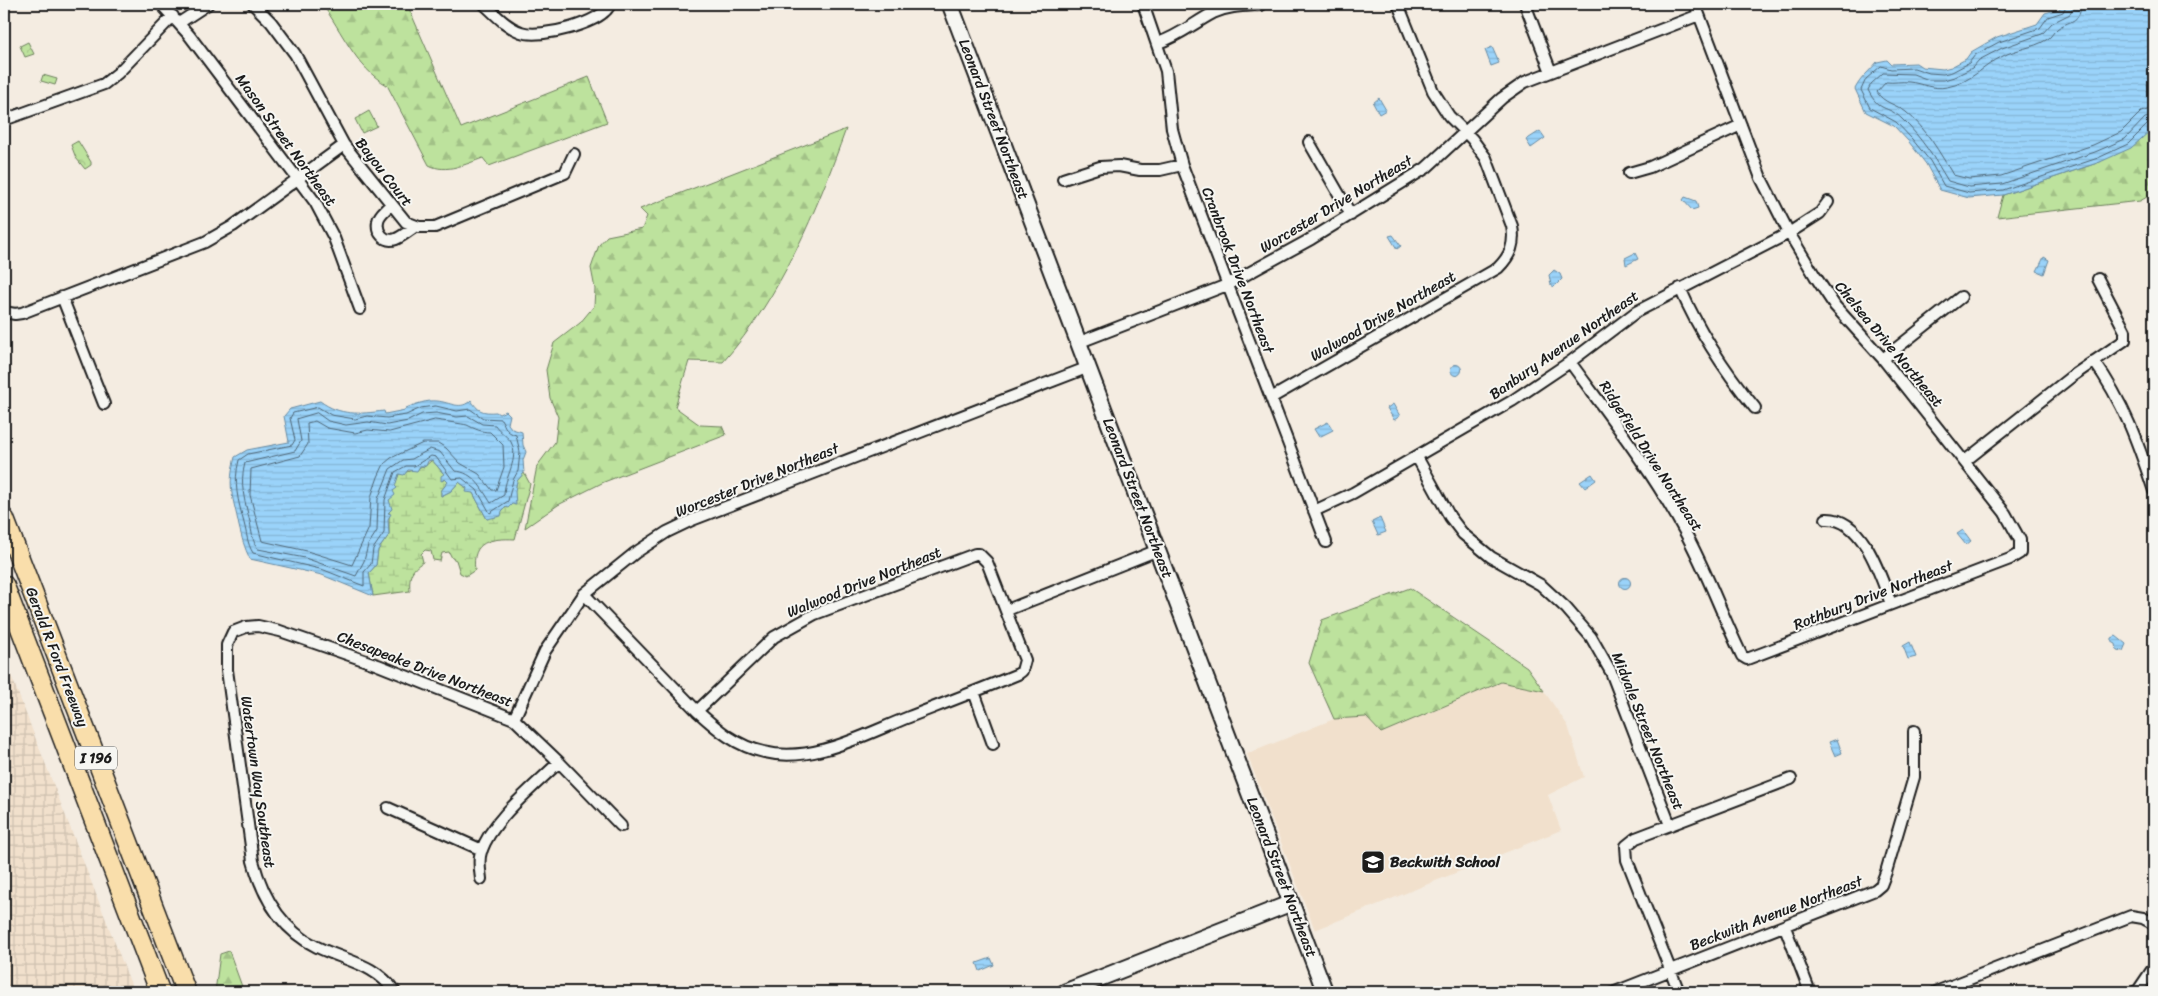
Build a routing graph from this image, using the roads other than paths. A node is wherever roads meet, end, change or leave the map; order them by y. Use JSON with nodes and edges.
{"nodes":[{"id":1,"x":160,"y":4,"type":"edge"},
{"id":2,"x":208,"y":4,"type":"edge"},
{"id":3,"x":253,"y":4,"type":"edge"},
{"id":4,"x":484,"y":4,"type":"edge"},
{"id":5,"x":610,"y":4,"type":"edge"},
{"id":6,"x":950,"y":4,"type":"edge"},
{"id":7,"x":1143,"y":4,"type":"edge"},
{"id":8,"x":1398,"y":4,"type":"edge"},
{"id":9,"x":1525,"y":4,"type":"edge"},
{"id":10,"x":1695,"y":4,"type":"edge"},
{"id":11,"x":1260,"y":5,"type":"dead end"},
{"id":12,"x":1699,"y":16,"type":"junction"},
{"id":13,"x":176,"y":20,"type":"junction"},
{"id":14,"x":1158,"y":43,"type":"junction"},
{"id":15,"x":1551,"y":72,"type":"junction"},
{"id":16,"x":4,"y":120,"type":"edge"},
{"id":17,"x":1741,"y":125,"type":"junction"},
{"id":18,"x":1465,"y":133,"type":"junction"},
{"id":19,"x":1309,"y":142,"type":"dead end"},
{"id":20,"x":344,"y":145,"type":"junction"},
{"id":21,"x":574,"y":154,"type":"dead end"},
{"id":22,"x":1182,"y":165,"type":"junction"},
{"id":23,"x":1629,"y":173,"type":"dead end"},
{"id":24,"x":297,"y":178,"type":"junction"},
{"id":25,"x":1063,"y":179,"type":"dead end"},
{"id":26,"x":1828,"y":202,"type":"dead end"},
{"id":27,"x":390,"y":205,"type":"junction"},
{"id":28,"x":1351,"y":215,"type":"junction"},
{"id":29,"x":416,"y":226,"type":"junction"},
{"id":30,"x":1789,"y":233,"type":"junction"},
{"id":31,"x":2098,"y":279,"type":"dead end"},
{"id":32,"x":1227,"y":286,"type":"junction"},
{"id":33,"x":1680,"y":288,"type":"junction"},
{"id":34,"x":1962,"y":296,"type":"dead end"},
{"id":35,"x":62,"y":297,"type":"junction"},
{"id":36,"x":360,"y":309,"type":"dead end"},
{"id":37,"x":4,"y":312,"type":"edge"},
{"id":38,"x":1080,"y":342,"type":"junction"},
{"id":39,"x":1883,"y":359,"type":"junction"},
{"id":40,"x":2094,"y":361,"type":"junction"},
{"id":41,"x":1570,"y":362,"type":"junction"},
{"id":42,"x":1089,"y":367,"type":"junction"},
{"id":43,"x":1271,"y":398,"type":"junction"},
{"id":44,"x":104,"y":404,"type":"dead end"},
{"id":45,"x":1755,"y":408,"type":"dead end"},
{"id":46,"x":1418,"y":457,"type":"junction"},
{"id":47,"x":1965,"y":461,"type":"junction"},
{"id":48,"x":2154,"y":492,"type":"edge"},
{"id":49,"x":1314,"y":511,"type":"junction"},
{"id":50,"x":4,"y":518,"type":"edge"},
{"id":51,"x":1826,"y":519,"type":"dead end"},
{"id":52,"x":1326,"y":542,"type":"dead end"},
{"id":53,"x":1158,"y":550,"type":"junction"},
{"id":54,"x":2020,"y":553,"type":"joint"},
{"id":55,"x":4,"y":585,"type":"edge"},
{"id":56,"x":584,"y":594,"type":"junction"},
{"id":57,"x":1891,"y":604,"type":"junction"},
{"id":58,"x":1007,"y":610,"type":"junction"},
{"id":59,"x":238,"y":629,"type":"joint"},
{"id":60,"x":1739,"y":651,"type":"joint"},
{"id":61,"x":974,"y":692,"type":"junction"},
{"id":62,"x":697,"y":711,"type":"junction"},
{"id":63,"x":514,"y":719,"type":"junction"},
{"id":64,"x":1914,"y":731,"type":"dead end"},
{"id":65,"x":993,"y":744,"type":"dead end"},
{"id":66,"x":559,"y":762,"type":"junction"},
{"id":67,"x":1791,"y":779,"type":"dead end"},
{"id":68,"x":388,"y":808,"type":"dead end"},
{"id":69,"x":1670,"y":825,"type":"junction"},
{"id":70,"x":621,"y":826,"type":"dead end"},
{"id":71,"x":482,"y":850,"type":"junction"},
{"id":72,"x":481,"y":879,"type":"dead end"},
{"id":73,"x":1291,"y":903,"type":"junction"},
{"id":74,"x":2154,"y":924,"type":"edge"},
{"id":75,"x":1785,"y":927,"type":"junction"},
{"id":76,"x":2154,"y":967,"type":"edge"},
{"id":77,"x":1670,"y":971,"type":"junction"},
{"id":78,"x":160,"y":992,"type":"edge"},
{"id":79,"x":186,"y":992,"type":"edge"},
{"id":80,"x":395,"y":992,"type":"edge"},
{"id":81,"x":1065,"y":992,"type":"edge"},
{"id":82,"x":1325,"y":992,"type":"edge"},
{"id":83,"x":1616,"y":992,"type":"edge"},
{"id":84,"x":1679,"y":992,"type":"edge"},
{"id":85,"x":1810,"y":992,"type":"edge"},
{"id":86,"x":1936,"y":992,"type":"edge"},
{"id":87,"x":2137,"y":992,"type":"edge"}],
"edges":[{"from":1,"to":13,"type":"street","name":"Mason Street Northeast"},
{"from":2,"to":13,"type":"street"},
{"from":3,"to":20,"type":"street","name":"Bayou Court"},
{"from":4,"to":5,"type":"street"},
{"from":6,"to":38,"type":"main road","name":"Leonard Street Northeast"},
{"from":7,"to":14,"type":"street","name":"Cranbrook Drive Northeast"},
{"from":8,"to":18,"type":"street"},
{"from":9,"to":15,"type":"street"},
{"from":10,"to":12,"type":"street","name":"Chelsea Drive Northeast"},
{"from":11,"to":14,"type":"street"},
{"from":12,"to":15,"type":"street","name":"Worcester Drive Northeast"},
{"from":12,"to":17,"type":"street","name":"Chelsea Drive Northeast"},
{"from":13,"to":16,"type":"street"},
{"from":13,"to":24,"type":"street","name":"Mason Street Northeast"},
{"from":14,"to":22,"type":"street","name":"Cranbrook Drive Northeast"},
{"from":15,"to":18,"type":"street","name":"Worcester Drive Northeast"},
{"from":17,"to":23,"type":"street"},
{"from":17,"to":30,"type":"street","name":"Chelsea Drive Northeast"},
{"from":18,"to":28,"type":"street","name":"Worcester Drive Northeast"},
{"from":18,"to":43,"type":"street","name":"Walwood Drive Northeast"},
{"from":19,"to":28,"type":"street"},
{"from":20,"to":24,"type":"street"},
{"from":20,"to":27,"type":"street","name":"Bayou Court"},
{"from":21,"to":29,"type":"street","name":"Bayou Court"},
{"from":22,"to":25,"type":"street"},
{"from":22,"to":32,"type":"street","name":"Cranbrook Drive Northeast"},
{"from":24,"to":35,"type":"street"},
{"from":24,"to":36,"type":"street","name":"Mason Street Northeast"},
{"from":26,"to":30,"type":"street","name":"Banbury Avenue Northeast"},
{"from":27,"to":29,"type":"street","name":"Bayou Court"},
{"from":27,"to":29,"type":"street"},
{"from":28,"to":32,"type":"street","name":"Worcester Drive Northeast"},
{"from":30,"to":33,"type":"street","name":"Banbury Avenue Northeast"},
{"from":30,"to":39,"type":"street","name":"Chelsea Drive Northeast"},
{"from":31,"to":40,"type":"street"},
{"from":32,"to":38,"type":"street","name":"Worcester Drive Northeast"},
{"from":32,"to":43,"type":"street","name":"Cranbrook Drive Northeast"},
{"from":33,"to":41,"type":"street","name":"Banbury Avenue Northeast"},
{"from":33,"to":45,"type":"street"},
{"from":34,"to":39,"type":"street"},
{"from":35,"to":37,"type":"street"},
{"from":35,"to":44,"type":"street"},
{"from":38,"to":42,"type":"main road","name":"Leonard Street Northeast"},
{"from":39,"to":47,"type":"street","name":"Chelsea Drive Northeast"},
{"from":40,"to":47,"type":"street"},
{"from":40,"to":48,"type":"street"},
{"from":41,"to":46,"type":"street","name":"Banbury Avenue Northeast"},
{"from":41,"to":60,"type":"street","name":"Ridgefield Drive Northeast"},
{"from":42,"to":53,"type":"main road","name":"Leonard Street Northeast"},
{"from":42,"to":56,"type":"street","name":"Worcester Drive Northeast"},
{"from":43,"to":49,"type":"street","name":"Cranbrook Drive Northeast"},
{"from":46,"to":49,"type":"street","name":"Banbury Avenue Northeast"},
{"from":46,"to":69,"type":"street","name":"Midvale Street Northeast"},
{"from":47,"to":54,"type":"street","name":"Chelsea Drive Northeast"},
{"from":49,"to":52,"type":"street","name":"Cranbrook Drive Northeast"},
{"from":50,"to":79,"type":"highway","name":"Gerald R Ford Freeway","number":"I 196"},
{"from":51,"to":57,"type":"street"},
{"from":53,"to":58,"type":"street"},
{"from":53,"to":73,"type":"main road","name":"Leonard Street Northeast"},
{"from":54,"to":57,"type":"street","name":"Rothbury Drive Northeast"},
{"from":55,"to":78,"type":"highway","name":"Gerald R Ford Freeway","number":"I 196"},
{"from":56,"to":62,"type":"street"},
{"from":56,"to":63,"type":"street","name":"Worcester Drive Northeast"},
{"from":57,"to":60,"type":"street","name":"Rothbury Drive Northeast"},
{"from":58,"to":61,"type":"street"},
{"from":58,"to":62,"type":"street","name":"Walwood Drive Northeast"},
{"from":59,"to":63,"type":"street","name":"Chesapeake Drive Northeast"},
{"from":59,"to":80,"type":"street","name":"Watertown Way Southeast"},
{"from":61,"to":62,"type":"street"},
{"from":61,"to":65,"type":"street"},
{"from":63,"to":66,"type":"street","name":"Chesapeake Drive Northeast"},
{"from":64,"to":75,"type":"street","name":"Beckwith Avenue Northeast"},
{"from":66,"to":70,"type":"street","name":"Chesapeake Drive Northeast"},
{"from":66,"to":71,"type":"street"},
{"from":67,"to":69,"type":"street"},
{"from":68,"to":71,"type":"street"},
{"from":69,"to":77,"type":"street"},
{"from":71,"to":72,"type":"street"},
{"from":73,"to":81,"type":"main road"},
{"from":73,"to":82,"type":"main road","name":"Leonard Street Northeast"},
{"from":74,"to":86,"type":"street"},
{"from":75,"to":77,"type":"street","name":"Beckwith Avenue Northeast"},
{"from":75,"to":85,"type":"street"},
{"from":76,"to":87,"type":"street"},
{"from":77,"to":83,"type":"street","name":"Beckwith Avenue Northeast"},
{"from":77,"to":84,"type":"street"}]}
